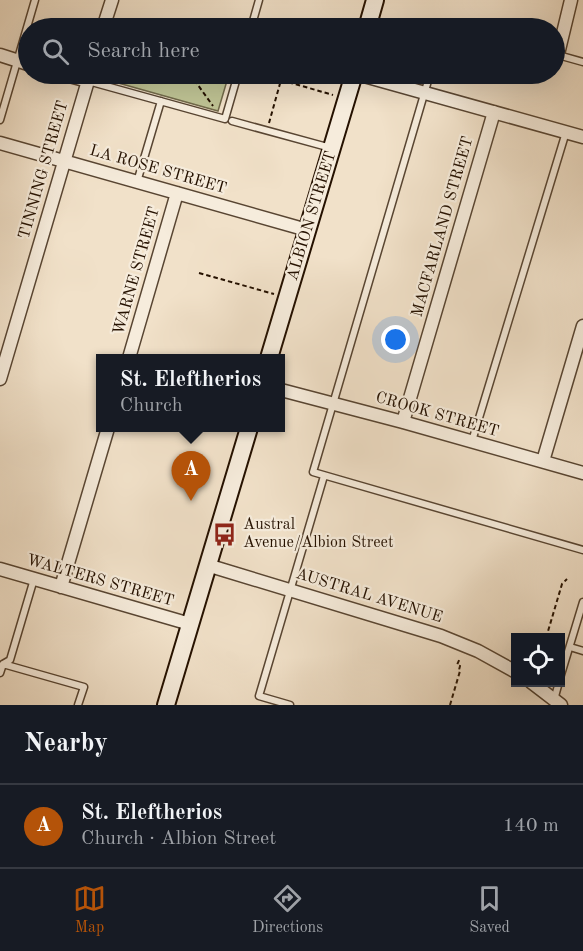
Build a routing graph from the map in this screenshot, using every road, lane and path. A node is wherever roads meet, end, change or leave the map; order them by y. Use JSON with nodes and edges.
{"nodes":[{"id":1,"x":35,"y":0,"type":"edge"},
{"id":2,"x":112,"y":0,"type":"edge"},
{"id":3,"x":259,"y":0,"type":"edge"},
{"id":4,"x":375,"y":0,"type":"edge"},
{"id":5,"x":571,"y":0,"type":"edge"},
{"id":6,"x":32,"y":18,"type":"edge"},
{"id":7,"x":106,"y":18,"type":"edge"},
{"id":8,"x":254,"y":18,"type":"edge"},
{"id":9,"x":370,"y":18,"type":"edge"},
{"id":10,"x":565,"y":22,"type":"edge"},
{"id":11,"x":0,"y":55,"type":"edge"},
{"id":12,"x":565,"y":57,"type":"edge"},
{"id":13,"x":18,"y":60,"type":"edge"},
{"id":14,"x":583,"y":62,"type":"edge"},
{"id":15,"x":18,"y":75,"type":"edge"},
{"id":16,"x":87,"y":84,"type":"edge"},
{"id":17,"x":110,"y":84,"type":"edge"},
{"id":18,"x":197,"y":84,"type":"edge"},
{"id":19,"x":235,"y":84,"type":"edge"},
{"id":20,"x":280,"y":84,"type":"edge"},
{"id":21,"x":294,"y":84,"type":"edge"},
{"id":22,"x":352,"y":84,"type":"edge"},
{"id":23,"x":392,"y":84,"type":"edge"},
{"id":24,"x":427,"y":84,"type":"edge"},
{"id":25,"x":425,"y":93,"type":"junction"},
{"id":26,"x":336,"y":96,"type":"dead end"},
{"id":27,"x":160,"y":101,"type":"junction"},
{"id":28,"x":494,"y":112,"type":"junction"},
{"id":29,"x":219,"y":113,"type":"dead end"},
{"id":30,"x":0,"y":120,"type":"edge"},
{"id":31,"x":232,"y":121,"type":"dead end"},
{"id":32,"x":266,"y":130,"type":"junction"},
{"id":33,"x":566,"y":132,"type":"junction"},
{"id":34,"x":583,"y":137,"type":"edge"},
{"id":35,"x":0,"y":143,"type":"edge"},
{"id":36,"x":332,"y":148,"type":"junction"},
{"id":37,"x":64,"y":161,"type":"junction"},
{"id":38,"x":137,"y":182,"type":"junction"},
{"id":39,"x":177,"y":193,"type":"junction"},
{"id":40,"x":307,"y":230,"type":"junction"},
{"id":41,"x":199,"y":273,"type":"dead end"},
{"id":42,"x":278,"y":296,"type":"dead end"},
{"id":43,"x":583,"y":326,"type":"edge"},
{"id":44,"x":130,"y":354,"type":"edge"},
{"id":45,"x":270,"y":354,"type":"edge"},
{"id":46,"x":0,"y":380,"type":"edge"},
{"id":47,"x":285,"y":391,"type":"edge"},
{"id":48,"x":332,"y":403,"type":"junction"},
{"id":49,"x":403,"y":422,"type":"junction"},
{"id":50,"x":107,"y":432,"type":"edge"},
{"id":51,"x":248,"y":432,"type":"edge"},
{"id":52,"x":472,"y":441,"type":"junction"},
{"id":53,"x":543,"y":461,"type":"junction"},
{"id":54,"x":583,"y":473,"type":"edge"},
{"id":55,"x":324,"y":476,"type":"junction"},
{"id":56,"x":583,"y":550,"type":"edge"},
{"id":57,"x":207,"y":565,"type":"junction"},
{"id":58,"x":0,"y":569,"type":"edge"},
{"id":59,"x":34,"y":579,"type":"junction"},
{"id":60,"x":567,"y":579,"type":"dead end"},
{"id":61,"x":61,"y":587,"type":"junction"},
{"id":62,"x":291,"y":589,"type":"junction"},
{"id":63,"x":583,"y":602,"type":"edge"},
{"id":64,"x":190,"y":624,"type":"junction"},
{"id":65,"x":547,"y":633,"type":"edge"},
{"id":66,"x":570,"y":647,"type":"junction"},
{"id":67,"x":583,"y":651,"type":"edge"},
{"id":68,"x":460,"y":658,"type":"dead end"},
{"id":69,"x":3,"y":664,"type":"junction"},
{"id":70,"x":565,"y":664,"type":"edge"},
{"id":71,"x":511,"y":669,"type":"edge"},
{"id":72,"x":0,"y":673,"type":"edge"},
{"id":73,"x":537,"y":687,"type":"edge"},
{"id":74,"x":559,"y":687,"type":"edge"},
{"id":75,"x":557,"y":703,"type":"edge"},
{"id":76,"x":78,"y":705,"type":"edge"},
{"id":77,"x":166,"y":705,"type":"edge"},
{"id":78,"x":290,"y":705,"type":"edge"},
{"id":79,"x":450,"y":705,"type":"edge"}],
"edges":[{"from":1,"to":6,"type":"lane"},
{"from":2,"to":7,"type":"street"},
{"from":3,"to":8,"type":"lane"},
{"from":4,"to":9,"type":"street"},
{"from":5,"to":10,"type":"street"},
{"from":11,"to":13,"type":"street"},
{"from":12,"to":14,"type":"lane"},
{"from":15,"to":30,"type":"lane"},
{"from":16,"to":37,"type":"street","name":"TINNING STREET"},
{"from":17,"to":27,"type":"lane"},
{"from":18,"to":29,"type":"path"},
{"from":19,"to":27,"type":"lane"},
{"from":20,"to":32,"type":"path"},
{"from":21,"to":26,"type":"path"},
{"from":22,"to":36,"type":"street","name":"ALBION STREET"},
{"from":23,"to":25,"type":"street"},
{"from":24,"to":25,"type":"lane"},
{"from":25,"to":28,"type":"street"},
{"from":25,"to":48,"type":"lane"},
{"from":27,"to":38,"type":"lane"},
{"from":28,"to":33,"type":"street"},
{"from":28,"to":49,"type":"street","name":"MACFARLAND STREET"},
{"from":31,"to":32,"type":"lane"},
{"from":32,"to":36,"type":"lane"},
{"from":33,"to":34,"type":"street"},
{"from":33,"to":52,"type":"lane"},
{"from":35,"to":37,"type":"street","name":"LA ROSE STREET"},
{"from":36,"to":40,"type":"street","name":"ALBION STREET"},
{"from":37,"to":38,"type":"street","name":"LA ROSE STREET"},
{"from":37,"to":46,"type":"street","name":"TINNING STREET"},
{"from":38,"to":39,"type":"street","name":"LA ROSE STREET"},
{"from":39,"to":40,"type":"street","name":"LA ROSE STREET"},
{"from":39,"to":44,"type":"street","name":"WARNE STREET"},
{"from":40,"to":45,"type":"street","name":"ALBION STREET"},
{"from":41,"to":42,"type":"path"},
{"from":43,"to":53,"type":"street"},
{"from":47,"to":48,"type":"street","name":"CROOK STREET"},
{"from":48,"to":49,"type":"street","name":"CROOK STREET"},
{"from":48,"to":55,"type":"lane"},
{"from":49,"to":52,"type":"street","name":"CROOK STREET"},
{"from":50,"to":61,"type":"street"},
{"from":51,"to":57,"type":"street"},
{"from":52,"to":53,"type":"street","name":"CROOK STREET"},
{"from":53,"to":54,"type":"street","name":"CROOK STREET"},
{"from":55,"to":56,"type":"lane"},
{"from":55,"to":62,"type":"lane"},
{"from":57,"to":62,"type":"street","name":"AUSTRAL AVENUE"},
{"from":57,"to":64,"type":"street"},
{"from":58,"to":59,"type":"street","name":"WALTERS STREET"},
{"from":59,"to":61,"type":"street","name":"WALTERS STREET"},
{"from":59,"to":69,"type":"lane"},
{"from":60,"to":65,"type":"path"},
{"from":61,"to":64,"type":"street","name":"WALTERS STREET"},
{"from":62,"to":71,"type":"street","name":"AUSTRAL AVENUE"},
{"from":62,"to":78,"type":"lane"},
{"from":63,"to":66,"type":"lane"},
{"from":64,"to":77,"type":"street"},
{"from":66,"to":67,"type":"lane"},
{"from":66,"to":70,"type":"lane"},
{"from":68,"to":79,"type":"path"},
{"from":69,"to":72,"type":"lane"},
{"from":69,"to":76,"type":"lane"},
{"from":73,"to":75,"type":"street"},
{"from":74,"to":75,"type":"lane"}]}
